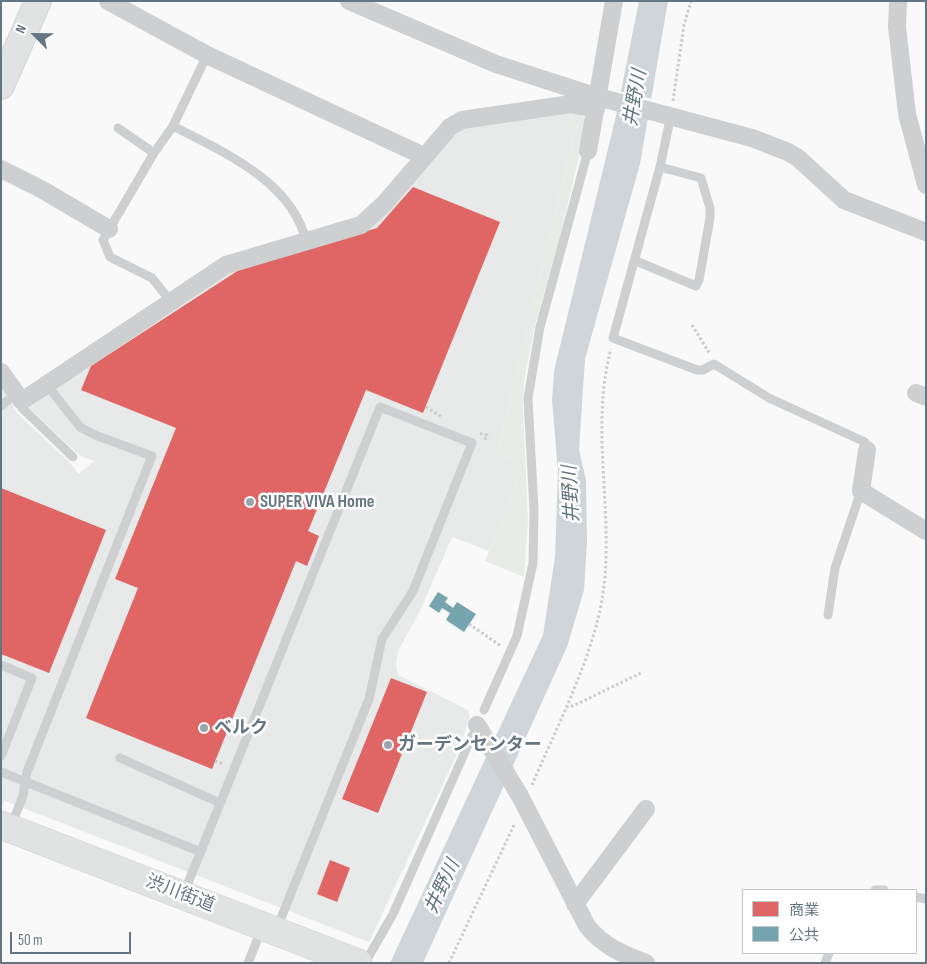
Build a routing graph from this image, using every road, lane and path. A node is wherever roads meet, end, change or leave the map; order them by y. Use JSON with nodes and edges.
{"nodes":[{"id":1,"x":38,"y":1,"type":"edge"},
{"id":2,"x":108,"y":1,"type":"edge"},
{"id":3,"x":349,"y":1,"type":"edge"},
{"id":4,"x":614,"y":1,"type":"edge"},
{"id":5,"x":691,"y":1,"type":"edge"},
{"id":6,"x":898,"y":1,"type":"edge"},
{"id":7,"x":207,"y":55,"type":"junction"},
{"id":8,"x":1,"y":86,"type":"edge"},
{"id":9,"x":599,"y":101,"type":"junction"},
{"id":10,"x":670,"y":112,"type":"junction"},
{"id":11,"x":173,"y":126,"type":"junction"},
{"id":12,"x":118,"y":128,"type":"dead end"},
{"id":13,"x":588,"y":151,"type":"joint"},
{"id":14,"x":154,"y":153,"type":"junction"},
{"id":15,"x":422,"y":158,"type":"junction"},
{"id":16,"x":660,"y":167,"type":"junction"},
{"id":17,"x":1,"y":168,"type":"edge"},
{"id":18,"x":926,"y":185,"type":"edge"},
{"id":19,"x":109,"y":229,"type":"junction"},
{"id":20,"x":926,"y":232,"type":"edge"},
{"id":21,"x":306,"y":241,"type":"junction"},
{"id":22,"x":636,"y":260,"type":"junction"},
{"id":23,"x":171,"y":302,"type":"junction"},
{"id":24,"x":692,"y":325,"type":"dead end"},
{"id":25,"x":613,"y":338,"type":"junction"},
{"id":26,"x":714,"y":364,"type":"junction"},
{"id":27,"x":1,"y":372,"type":"edge"},
{"id":28,"x":47,"y":385,"type":"junction"},
{"id":29,"x":18,"y":397,"type":"junction"},
{"id":30,"x":1,"y":406,"type":"edge"},
{"id":31,"x":426,"y":407,"type":"dead end"},
{"id":32,"x":451,"y":422,"type":"dead end"},
{"id":33,"x":478,"y":432,"type":"dead end"},
{"id":34,"x":483,"y":444,"type":"dead end"},
{"id":35,"x":867,"y":450,"type":"joint"},
{"id":36,"x":73,"y":457,"type":"dead end"},
{"id":37,"x":861,"y":490,"type":"junction"},
{"id":38,"x":926,"y":531,"type":"edge"},
{"id":39,"x":828,"y":615,"type":"dead end"},
{"id":40,"x":469,"y":624,"type":"dead end"},
{"id":41,"x":510,"y":651,"type":"junction"},
{"id":42,"x":1,"y":665,"type":"edge"},
{"id":43,"x":643,"y":672,"type":"dead end"},
{"id":44,"x":566,"y":707,"type":"junction"},
{"id":45,"x":478,"y":726,"type":"junction"},
{"id":46,"x":1,"y":756,"type":"edge"},
{"id":47,"x":120,"y":758,"type":"dead end"},
{"id":48,"x":215,"y":762,"type":"dead end"},
{"id":49,"x":222,"y":764,"type":"dead end"},
{"id":50,"x":1,"y":772,"type":"edge"},
{"id":51,"x":26,"y":782,"type":"junction"},
{"id":52,"x":524,"y":793,"type":"junction"},
{"id":53,"x":220,"y":803,"type":"junction"},
{"id":54,"x":646,"y":809,"type":"dead end"},
{"id":55,"x":517,"y":819,"type":"dead end"},
{"id":56,"x":6,"y":826,"type":"edge"},
{"id":57,"x":201,"y":852,"type":"junction"},
{"id":58,"x":183,"y":895,"type":"junction"},
{"id":59,"x":575,"y":904,"type":"junction"},
{"id":60,"x":270,"y":928,"type":"junction"},
{"id":61,"x":248,"y":963,"type":"edge"},
{"id":62,"x":358,"y":963,"type":"edge"},
{"id":63,"x":365,"y":963,"type":"edge"},
{"id":64,"x":449,"y":963,"type":"edge"},
{"id":65,"x":646,"y":963,"type":"edge"}],
"edges":[{"from":1,"to":8,"type":"street"},
{"from":2,"to":7,"type":"street"},
{"from":3,"to":9,"type":"street"},
{"from":4,"to":9,"type":"street"},
{"from":5,"to":10,"type":"path"},
{"from":6,"to":18,"type":"street"},
{"from":7,"to":11,"type":"lane"},
{"from":7,"to":15,"type":"street"},
{"from":9,"to":10,"type":"street"},
{"from":9,"to":13,"type":"street"},
{"from":9,"to":15,"type":"street"},
{"from":10,"to":16,"type":"lane"},
{"from":10,"to":20,"type":"street"},
{"from":11,"to":14,"type":"lane"},
{"from":11,"to":21,"type":"lane"},
{"from":12,"to":14,"type":"lane"},
{"from":13,"to":41,"type":"lane"},
{"from":14,"to":19,"type":"lane"},
{"from":15,"to":21,"type":"street"},
{"from":16,"to":22,"type":"lane"},
{"from":16,"to":22,"type":"lane"},
{"from":17,"to":19,"type":"street"},
{"from":19,"to":23,"type":"lane"},
{"from":21,"to":23,"type":"street"},
{"from":22,"to":25,"type":"lane"},
{"from":23,"to":28,"type":"street"},
{"from":24,"to":26,"type":"path"},
{"from":25,"to":26,"type":"lane"},
{"from":25,"to":44,"type":"path"},
{"from":26,"to":35,"type":"lane"},
{"from":27,"to":29,"type":"street"},
{"from":28,"to":29,"type":"street"},
{"from":28,"to":51,"type":"lane"},
{"from":29,"to":30,"type":"lane"},
{"from":29,"to":36,"type":"lane"},
{"from":31,"to":32,"type":"path"},
{"from":33,"to":34,"type":"path"},
{"from":35,"to":37,"type":"street"},
{"from":37,"to":38,"type":"street"},
{"from":37,"to":39,"type":"lane"},
{"from":40,"to":41,"type":"path"},
{"from":41,"to":45,"type":"lane"},
{"from":42,"to":46,"type":"lane"},
{"from":43,"to":44,"type":"path"},
{"from":44,"to":52,"type":"path"},
{"from":45,"to":52,"type":"street"},
{"from":45,"to":63,"type":"lane"},
{"from":47,"to":53,"type":"lane"},
{"from":48,"to":49,"type":"path"},
{"from":50,"to":51,"type":"lane"},
{"from":51,"to":56,"type":"lane"},
{"from":51,"to":57,"type":"lane"},
{"from":52,"to":59,"type":"street"},
{"from":53,"to":57,"type":"lane"},
{"from":53,"to":60,"type":"lane"},
{"from":54,"to":59,"type":"street"},
{"from":55,"to":64,"type":"path"},
{"from":56,"to":58,"type":"main road","name":"渋川街道"},
{"from":57,"to":58,"type":"lane"},
{"from":58,"to":60,"type":"main road","name":"渋川街道"},
{"from":59,"to":65,"type":"street"},
{"from":60,"to":61,"type":"lane"},
{"from":60,"to":62,"type":"main road","name":"渋川街道"}]}
